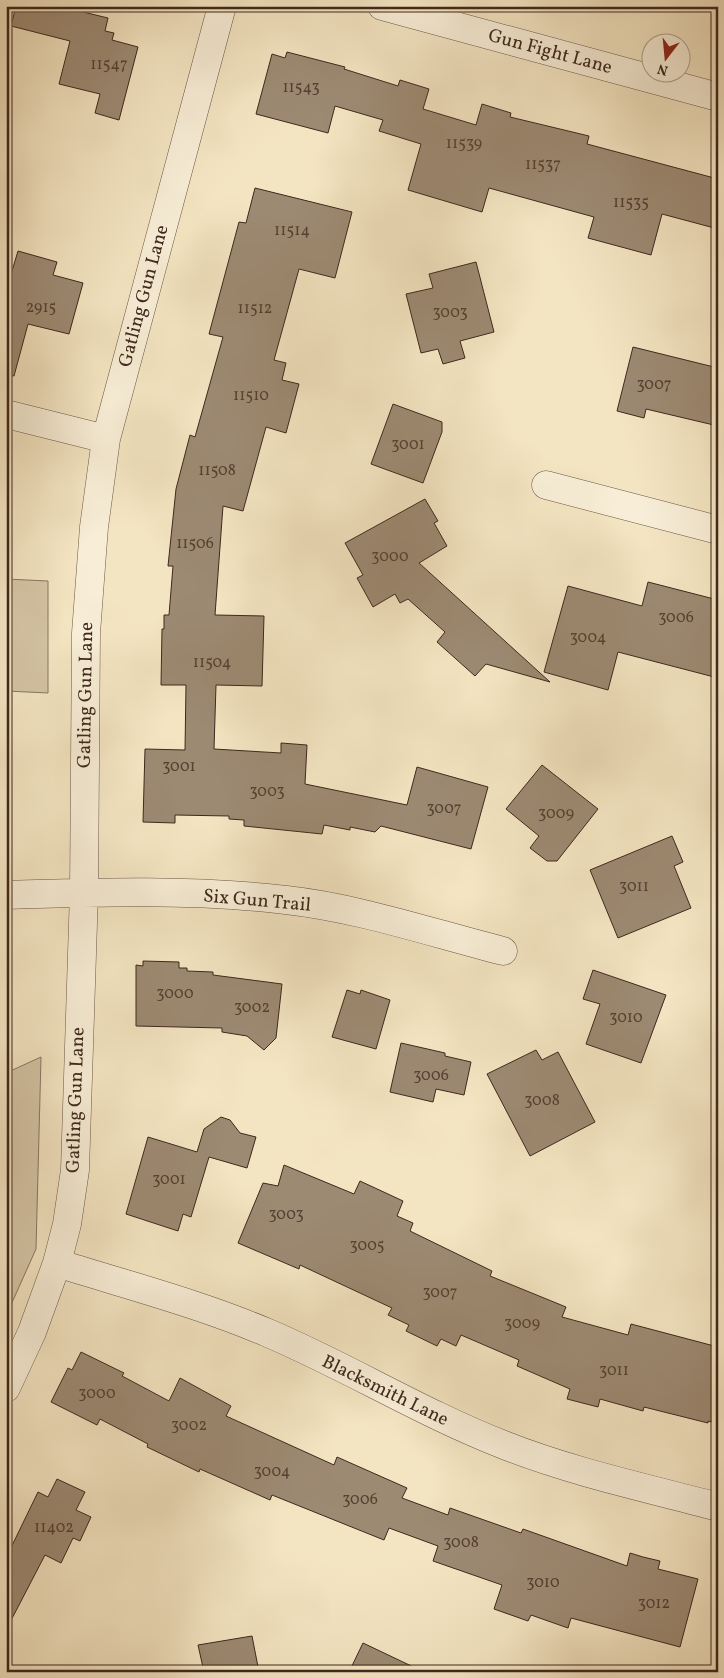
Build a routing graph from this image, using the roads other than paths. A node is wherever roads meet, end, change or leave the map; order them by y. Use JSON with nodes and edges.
{"nodes":[{"id":1,"x":222,"y":6,"type":"edge"},
{"id":2,"x":382,"y":6,"type":"edge"},
{"id":3,"x":718,"y":97,"type":"edge"},
{"id":4,"x":6,"y":414,"type":"edge"},
{"id":5,"x":106,"y":439,"type":"junction"},
{"id":6,"x":546,"y":484,"type":"dead end"},
{"id":7,"x":718,"y":530,"type":"edge"},
{"id":8,"x":84,"y":892,"type":"junction"},
{"id":9,"x":6,"y":895,"type":"edge"},
{"id":10,"x":503,"y":951,"type":"dead end"},
{"id":11,"x":57,"y":1263,"type":"junction"},
{"id":12,"x":6,"y":1388,"type":"edge"},
{"id":13,"x":718,"y":1507,"type":"edge"}],
"edges":[{"from":1,"to":5,"type":"street","name":"Gatling Gun Lane"},
{"from":2,"to":3,"type":"street","name":"Gun Fight Lane"},
{"from":4,"to":5,"type":"street"},
{"from":5,"to":8,"type":"street","name":"Gatling Gun Lane"},
{"from":6,"to":7,"type":"street"},
{"from":8,"to":9,"type":"street","name":"Six Gun Trail"},
{"from":8,"to":10,"type":"street","name":"Six Gun Trail"},
{"from":8,"to":11,"type":"street","name":"Gatling Gun Lane"},
{"from":11,"to":12,"type":"street","name":"Gatling Gun Lane"},
{"from":11,"to":13,"type":"street","name":"Blacksmith Lane"}]}
